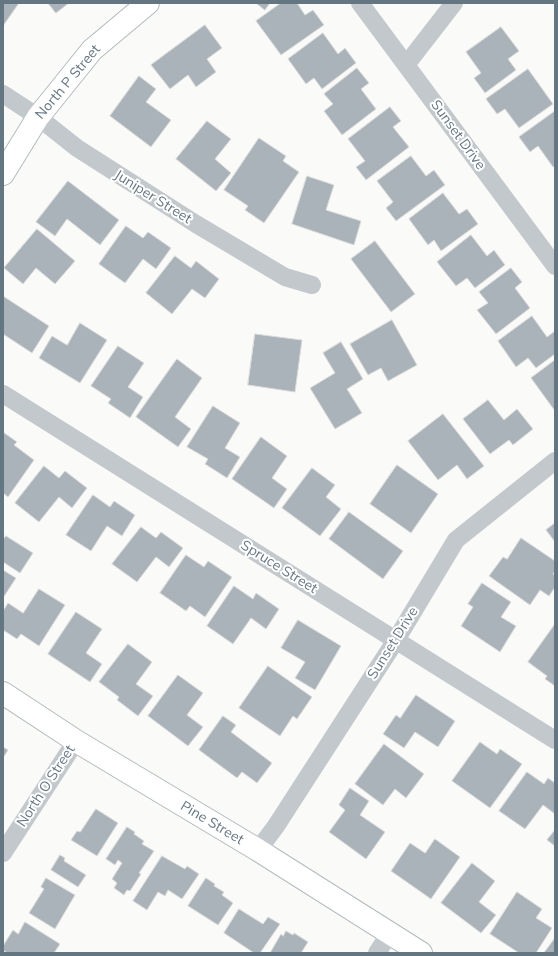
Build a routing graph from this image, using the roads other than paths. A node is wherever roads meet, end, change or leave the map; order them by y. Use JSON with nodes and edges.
{"nodes":[{"id":1,"x":148,"y":3,"type":"edge"},
{"id":2,"x":360,"y":3,"type":"edge"},
{"id":3,"x":454,"y":3,"type":"edge"},
{"id":4,"x":406,"y":65,"type":"junction"},
{"id":5,"x":3,"y":94,"type":"edge"},
{"id":6,"x":38,"y":117,"type":"junction"},
{"id":7,"x":3,"y":174,"type":"edge"},
{"id":8,"x":555,"y":266,"type":"edge"},
{"id":9,"x":312,"y":285,"type":"dead end"},
{"id":10,"x":3,"y":394,"type":"edge"},
{"id":11,"x":555,"y":461,"type":"edge"},
{"id":12,"x":396,"y":640,"type":"junction"},
{"id":13,"x":3,"y":693,"type":"edge"},
{"id":14,"x":555,"y":740,"type":"edge"},
{"id":15,"x":76,"y":741,"type":"junction"},
{"id":16,"x":258,"y":850,"type":"junction"},
{"id":17,"x":3,"y":852,"type":"edge"},
{"id":18,"x":390,"y":933,"type":"junction"},
{"id":19,"x":377,"y":953,"type":"edge"},
{"id":20,"x":421,"y":953,"type":"edge"}],
"edges":[{"from":1,"to":6,"type":"street","name":"North P Street"},
{"from":2,"to":4,"type":"street","name":"Sunset Drive"},
{"from":3,"to":4,"type":"street"},
{"from":4,"to":8,"type":"street","name":"Sunset Drive"},
{"from":5,"to":6,"type":"street","name":"Juniper Street"},
{"from":6,"to":7,"type":"street","name":"North P Street"},
{"from":6,"to":9,"type":"street","name":"Juniper Street"},
{"from":10,"to":12,"type":"street","name":"Spruce Street"},
{"from":11,"to":12,"type":"street","name":"Sunset Drive"},
{"from":12,"to":14,"type":"street","name":"Spruce Street"},
{"from":12,"to":16,"type":"street","name":"Sunset Drive"},
{"from":13,"to":15,"type":"street","name":"Pine Street"},
{"from":15,"to":16,"type":"street","name":"Pine Street"},
{"from":15,"to":17,"type":"street","name":"North O Street"},
{"from":16,"to":18,"type":"street","name":"Pine Street"},
{"from":18,"to":19,"type":"street"},
{"from":18,"to":20,"type":"street","name":"Pine Street"}]}
